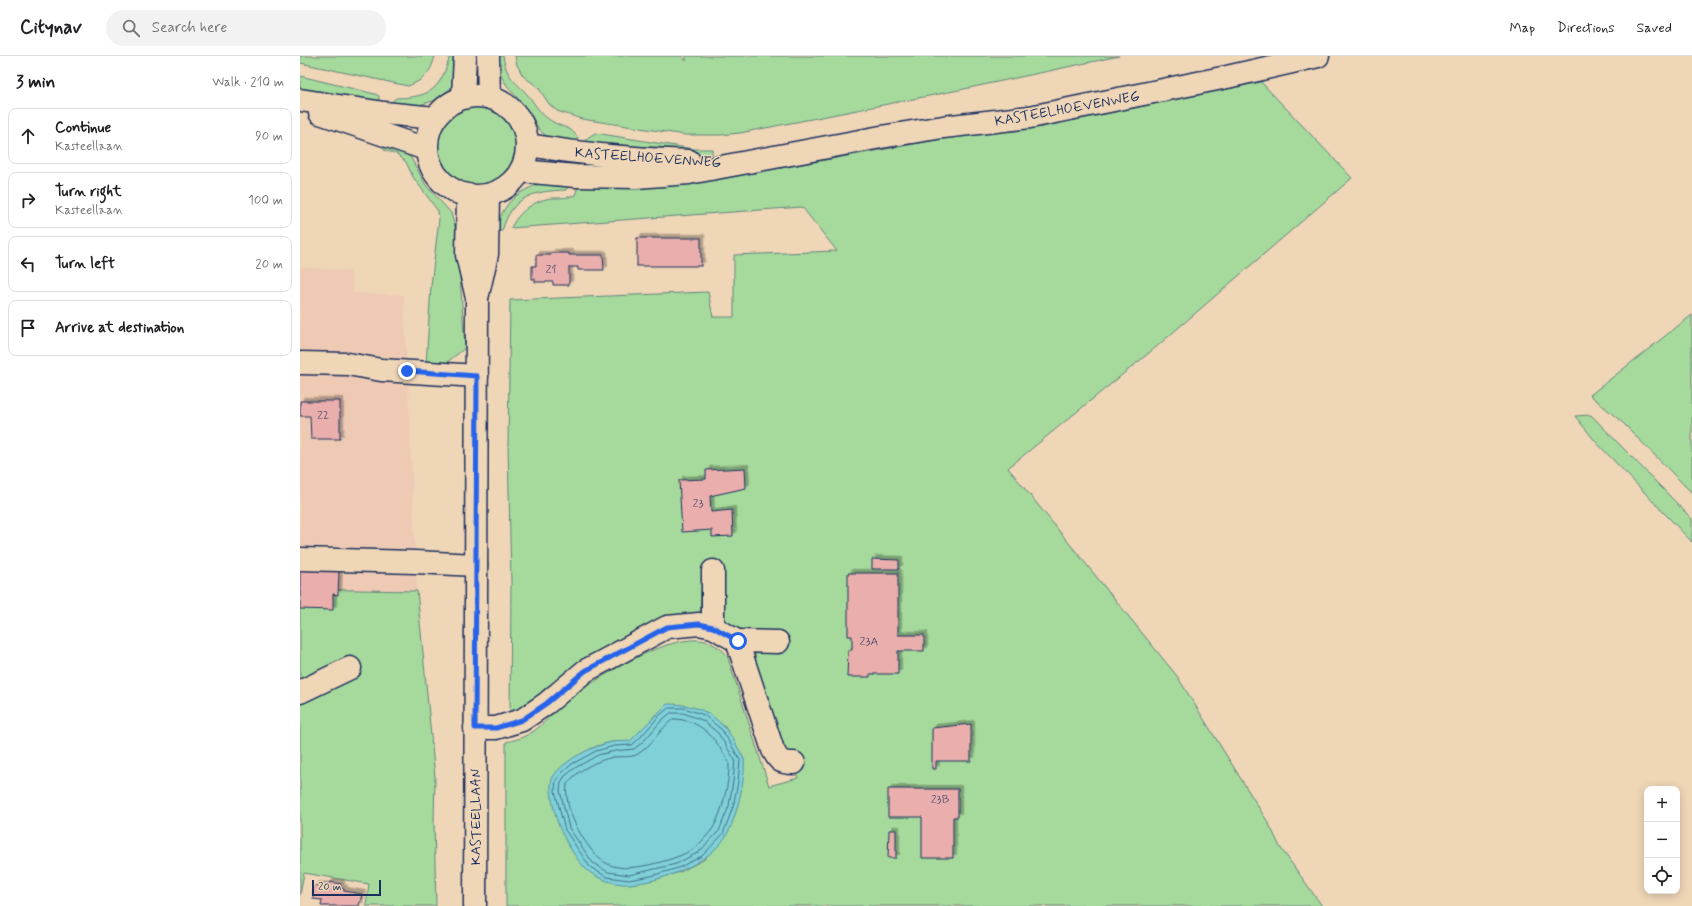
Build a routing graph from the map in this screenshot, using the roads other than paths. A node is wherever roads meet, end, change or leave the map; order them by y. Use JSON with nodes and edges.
{"nodes":[{"id":1,"x":465,"y":56,"type":"edge"},
{"id":2,"x":488,"y":56,"type":"edge"},
{"id":3,"x":1318,"y":56,"type":"edge"},
{"id":4,"x":489,"y":97,"type":"junction"},
{"id":5,"x":463,"y":98,"type":"junction"},
{"id":6,"x":300,"y":100,"type":"edge"},
{"id":7,"x":300,"y":104,"type":"edge"},
{"id":8,"x":435,"y":118,"type":"junction"},
{"id":9,"x":528,"y":145,"type":"junction"},
{"id":10,"x":426,"y":149,"type":"junction"},
{"id":11,"x":744,"y":163,"type":"junction"},
{"id":12,"x":521,"y":171,"type":"junction"},
{"id":13,"x":478,"y":195,"type":"junction"},
{"id":14,"x":300,"y":362,"type":"edge"},
{"id":15,"x":477,"y":376,"type":"junction"},
{"id":16,"x":300,"y":560,"type":"edge"},
{"id":17,"x":476,"y":565,"type":"junction"},
{"id":18,"x":713,"y":571,"type":"dead end"},
{"id":19,"x":713,"y":627,"type":"junction"},
{"id":20,"x":738,"y":641,"type":"junction"},
{"id":21,"x":778,"y":642,"type":"dead end"},
{"id":22,"x":350,"y":668,"type":"dead end"},
{"id":23,"x":300,"y":692,"type":"edge"},
{"id":24,"x":475,"y":728,"type":"junction"},
{"id":25,"x":794,"y":763,"type":"dead end"},
{"id":26,"x":475,"y":906,"type":"edge"}],
"edges":[{"from":1,"to":5,"type":"street"},
{"from":2,"to":4,"type":"street"},
{"from":3,"to":11,"type":"street","name":"KASTEELHOEVENWEG"},
{"from":4,"to":5,"type":"street"},
{"from":4,"to":9,"type":"street"},
{"from":5,"to":8,"type":"street"},
{"from":6,"to":8,"type":"street"},
{"from":7,"to":10,"type":"street"},
{"from":8,"to":10,"type":"street"},
{"from":9,"to":11,"type":"street","name":"KASTEELHOEVENWEG"},
{"from":9,"to":12,"type":"street"},
{"from":10,"to":13,"type":"street"},
{"from":11,"to":12,"type":"street","name":"KASTEELHOEVENWEG"},
{"from":12,"to":13,"type":"street"},
{"from":13,"to":15,"type":"street","name":"KASTEELLAAN"},
{"from":14,"to":15,"type":"street"},
{"from":15,"to":17,"type":"street","name":"KASTEELLAAN"},
{"from":16,"to":17,"type":"street"},
{"from":17,"to":24,"type":"street","name":"KASTEELLAAN"},
{"from":18,"to":19,"type":"street"},
{"from":19,"to":20,"type":"street"},
{"from":19,"to":24,"type":"street"},
{"from":20,"to":21,"type":"street"},
{"from":20,"to":25,"type":"street"},
{"from":22,"to":23,"type":"street"},
{"from":24,"to":26,"type":"street","name":"KASTEELLAAN"}]}
